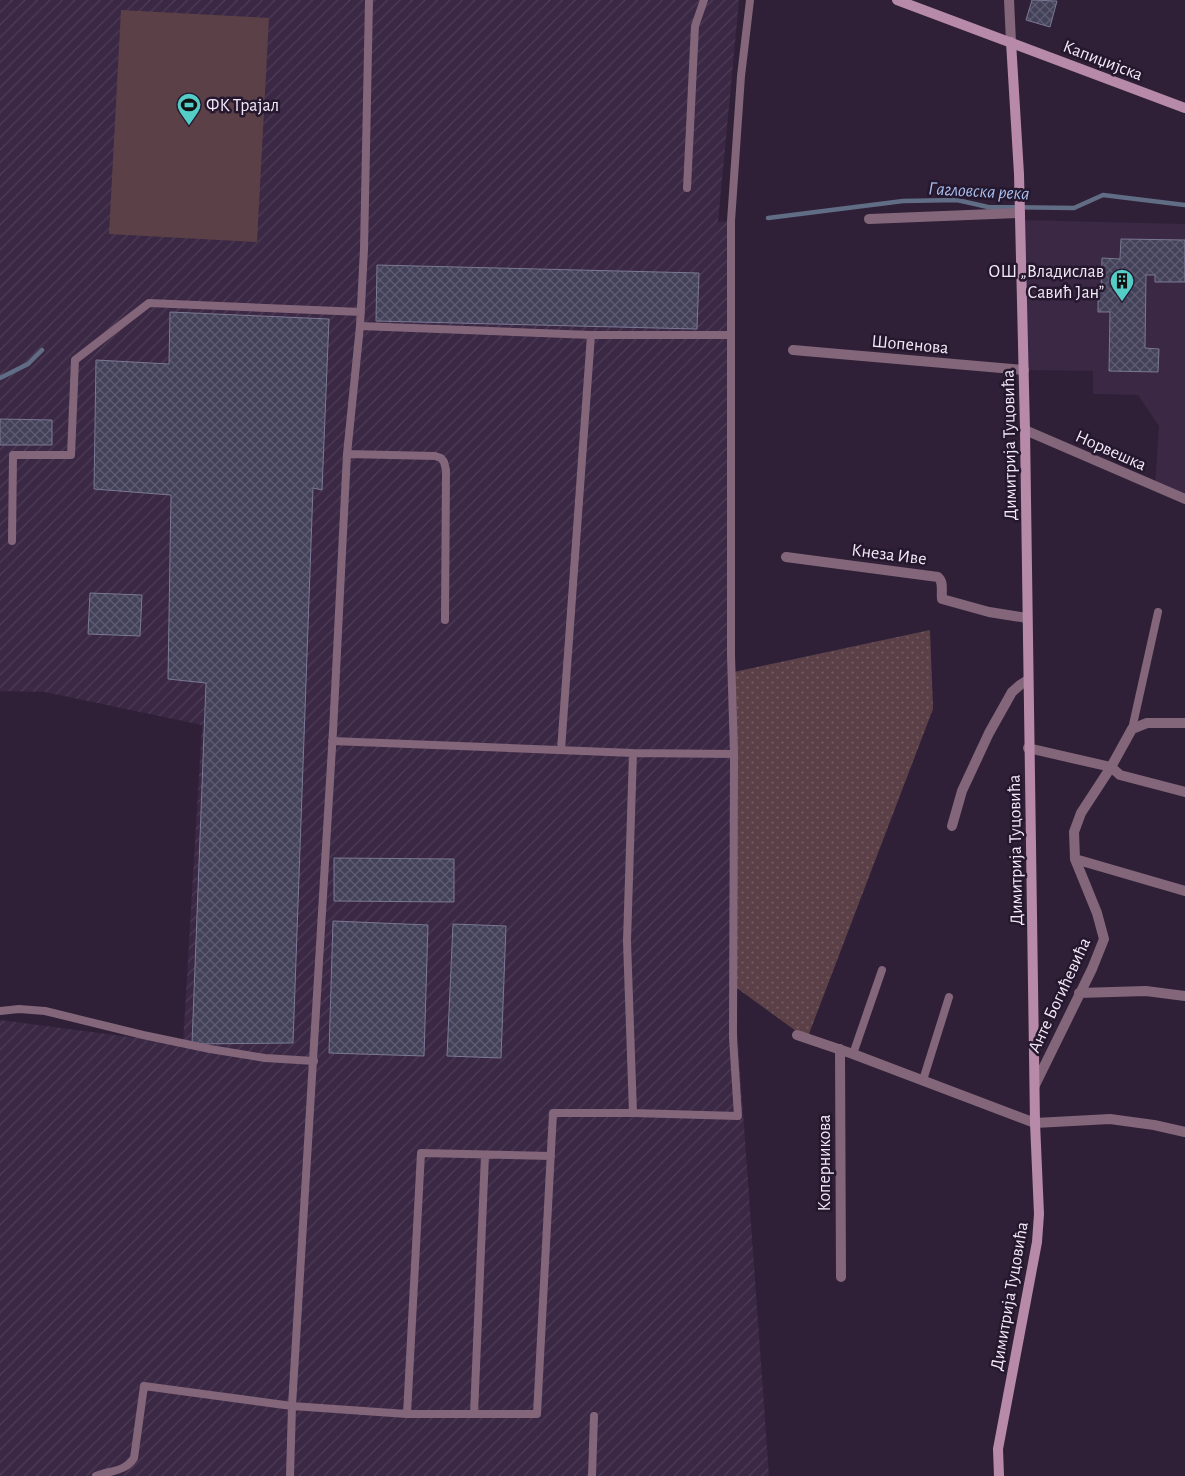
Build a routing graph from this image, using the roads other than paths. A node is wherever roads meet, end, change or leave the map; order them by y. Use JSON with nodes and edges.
{"nodes":[{"id":1,"x":369,"y":0,"type":"edge"},
{"id":2,"x":704,"y":0,"type":"edge"},
{"id":3,"x":750,"y":0,"type":"edge"},
{"id":4,"x":896,"y":0,"type":"edge"},
{"id":5,"x":1009,"y":0,"type":"edge"},
{"id":6,"x":1011,"y":42,"type":"junction"},
{"id":7,"x":1185,"y":108,"type":"edge"},
{"id":8,"x":687,"y":188,"type":"dead end"},
{"id":9,"x":1020,"y":217,"type":"junction"},
{"id":10,"x":870,"y":218,"type":"dead end"},
{"id":11,"x":361,"y":312,"type":"junction"},
{"id":12,"x":360,"y":326,"type":"junction"},
{"id":13,"x":591,"y":335,"type":"junction"},
{"id":14,"x":730,"y":335,"type":"junction"},
{"id":15,"x":793,"y":350,"type":"dead end"},
{"id":16,"x":1024,"y":370,"type":"junction"},
{"id":17,"x":1025,"y":430,"type":"junction"},
{"id":18,"x":347,"y":454,"type":"junction"},
{"id":19,"x":1185,"y":499,"type":"edge"},
{"id":20,"x":12,"y":541,"type":"dead end"},
{"id":21,"x":786,"y":557,"type":"dead end"},
{"id":22,"x":1158,"y":612,"type":"dead end"},
{"id":23,"x":1027,"y":618,"type":"junction"},
{"id":24,"x":445,"y":620,"type":"dead end"},
{"id":25,"x":1028,"y":680,"type":"junction"},
{"id":26,"x":1185,"y":723,"type":"edge"},
{"id":27,"x":1132,"y":728,"type":"junction"},
{"id":28,"x":332,"y":741,"type":"junction"},
{"id":29,"x":1028,"y":748,"type":"junction"},
{"id":30,"x":561,"y":750,"type":"junction"},
{"id":31,"x":633,"y":752,"type":"junction"},
{"id":32,"x":734,"y":754,"type":"junction"},
{"id":33,"x":1111,"y":767,"type":"junction"},
{"id":34,"x":1185,"y":792,"type":"edge"},
{"id":35,"x":952,"y":826,"type":"dead end"},
{"id":36,"x":1075,"y":859,"type":"junction"},
{"id":37,"x":1185,"y":891,"type":"edge"},
{"id":38,"x":882,"y":970,"type":"dead end"},
{"id":39,"x":1079,"y":994,"type":"junction"},
{"id":40,"x":1185,"y":996,"type":"edge"},
{"id":41,"x":949,"y":998,"type":"dead end"},
{"id":42,"x":0,"y":1011,"type":"edge"},
{"id":43,"x":797,"y":1035,"type":"dead end"},
{"id":44,"x":840,"y":1049,"type":"junction"},
{"id":45,"x":853,"y":1054,"type":"junction"},
{"id":46,"x":314,"y":1061,"type":"junction"},
{"id":47,"x":923,"y":1080,"type":"junction"},
{"id":48,"x":1035,"y":1085,"type":"junction"},
{"id":49,"x":633,"y":1112,"type":"junction"},
{"id":50,"x":1035,"y":1123,"type":"junction"},
{"id":51,"x":1185,"y":1132,"type":"edge"},
{"id":52,"x":485,"y":1155,"type":"junction"},
{"id":53,"x":551,"y":1156,"type":"junction"},
{"id":54,"x":841,"y":1277,"type":"dead end"},
{"id":55,"x":292,"y":1406,"type":"junction"},
{"id":56,"x":407,"y":1414,"type":"junction"},
{"id":57,"x":474,"y":1414,"type":"junction"},
{"id":58,"x":594,"y":1416,"type":"dead end"},
{"id":59,"x":96,"y":1476,"type":"edge"},
{"id":60,"x":290,"y":1476,"type":"edge"},
{"id":61,"x":592,"y":1476,"type":"edge"},
{"id":62,"x":999,"y":1476,"type":"edge"}],
"edges":[{"from":1,"to":11,"type":"lane"},
{"from":2,"to":8,"type":"lane"},
{"from":3,"to":14,"type":"lane"},
{"from":4,"to":6,"type":"street","name":"Капиџијска"},
{"from":5,"to":6,"type":"street"},
{"from":6,"to":7,"type":"street","name":"Капиџијска"},
{"from":6,"to":9,"type":"street","name":"Димитрија Туцовића"},
{"from":9,"to":10,"type":"street"},
{"from":9,"to":16,"type":"street","name":"Димитрија Туцовића"},
{"from":11,"to":12,"type":"lane"},
{"from":11,"to":20,"type":"lane"},
{"from":12,"to":13,"type":"lane"},
{"from":12,"to":18,"type":"lane"},
{"from":13,"to":14,"type":"lane"},
{"from":13,"to":30,"type":"lane"},
{"from":14,"to":32,"type":"lane"},
{"from":15,"to":16,"type":"street","name":"Шопенова"},
{"from":16,"to":17,"type":"street","name":"Димитрија Туцовића"},
{"from":17,"to":19,"type":"street","name":"Норвешка"},
{"from":17,"to":23,"type":"street","name":"Димитрија Туцовића"},
{"from":18,"to":24,"type":"lane"},
{"from":18,"to":28,"type":"lane"},
{"from":21,"to":23,"type":"street","name":"Кнеза Иве"},
{"from":22,"to":27,"type":"lane","name":"Анте Богићевића"},
{"from":23,"to":25,"type":"street","name":"Димитрија Туцовића"},
{"from":25,"to":29,"type":"street","name":"Димитрија Туцовића"},
{"from":25,"to":35,"type":"street"},
{"from":26,"to":27,"type":"street"},
{"from":27,"to":33,"type":"street","name":"Анте Богићевића"},
{"from":28,"to":30,"type":"lane"},
{"from":28,"to":46,"type":"lane"},
{"from":29,"to":33,"type":"street"},
{"from":29,"to":48,"type":"street","name":"Димитрија Туцовића"},
{"from":30,"to":31,"type":"lane"},
{"from":31,"to":32,"type":"lane"},
{"from":31,"to":49,"type":"lane"},
{"from":32,"to":49,"type":"lane"},
{"from":33,"to":34,"type":"street"},
{"from":33,"to":36,"type":"street","name":"Анте Богићевића"},
{"from":36,"to":37,"type":"street"},
{"from":36,"to":39,"type":"street","name":"Анте Богићевића"},
{"from":38,"to":45,"type":"lane"},
{"from":39,"to":40,"type":"street"},
{"from":39,"to":48,"type":"street","name":"Анте Богићевића"},
{"from":41,"to":47,"type":"lane"},
{"from":42,"to":46,"type":"lane"},
{"from":43,"to":44,"type":"street"},
{"from":44,"to":45,"type":"street"},
{"from":44,"to":54,"type":"street","name":"Коперникова"},
{"from":45,"to":47,"type":"street"},
{"from":46,"to":55,"type":"lane"},
{"from":47,"to":50,"type":"street"},
{"from":48,"to":50,"type":"street","name":"Димитрија Туцовића"},
{"from":49,"to":53,"type":"lane"},
{"from":50,"to":51,"type":"street"},
{"from":50,"to":62,"type":"street","name":"Димитрија Туцовића"},
{"from":52,"to":53,"type":"lane"},
{"from":52,"to":56,"type":"lane"},
{"from":52,"to":57,"type":"lane"},
{"from":53,"to":57,"type":"lane"},
{"from":55,"to":56,"type":"lane"},
{"from":55,"to":59,"type":"lane"},
{"from":55,"to":60,"type":"lane"},
{"from":56,"to":57,"type":"lane"},
{"from":58,"to":61,"type":"lane"}]}
